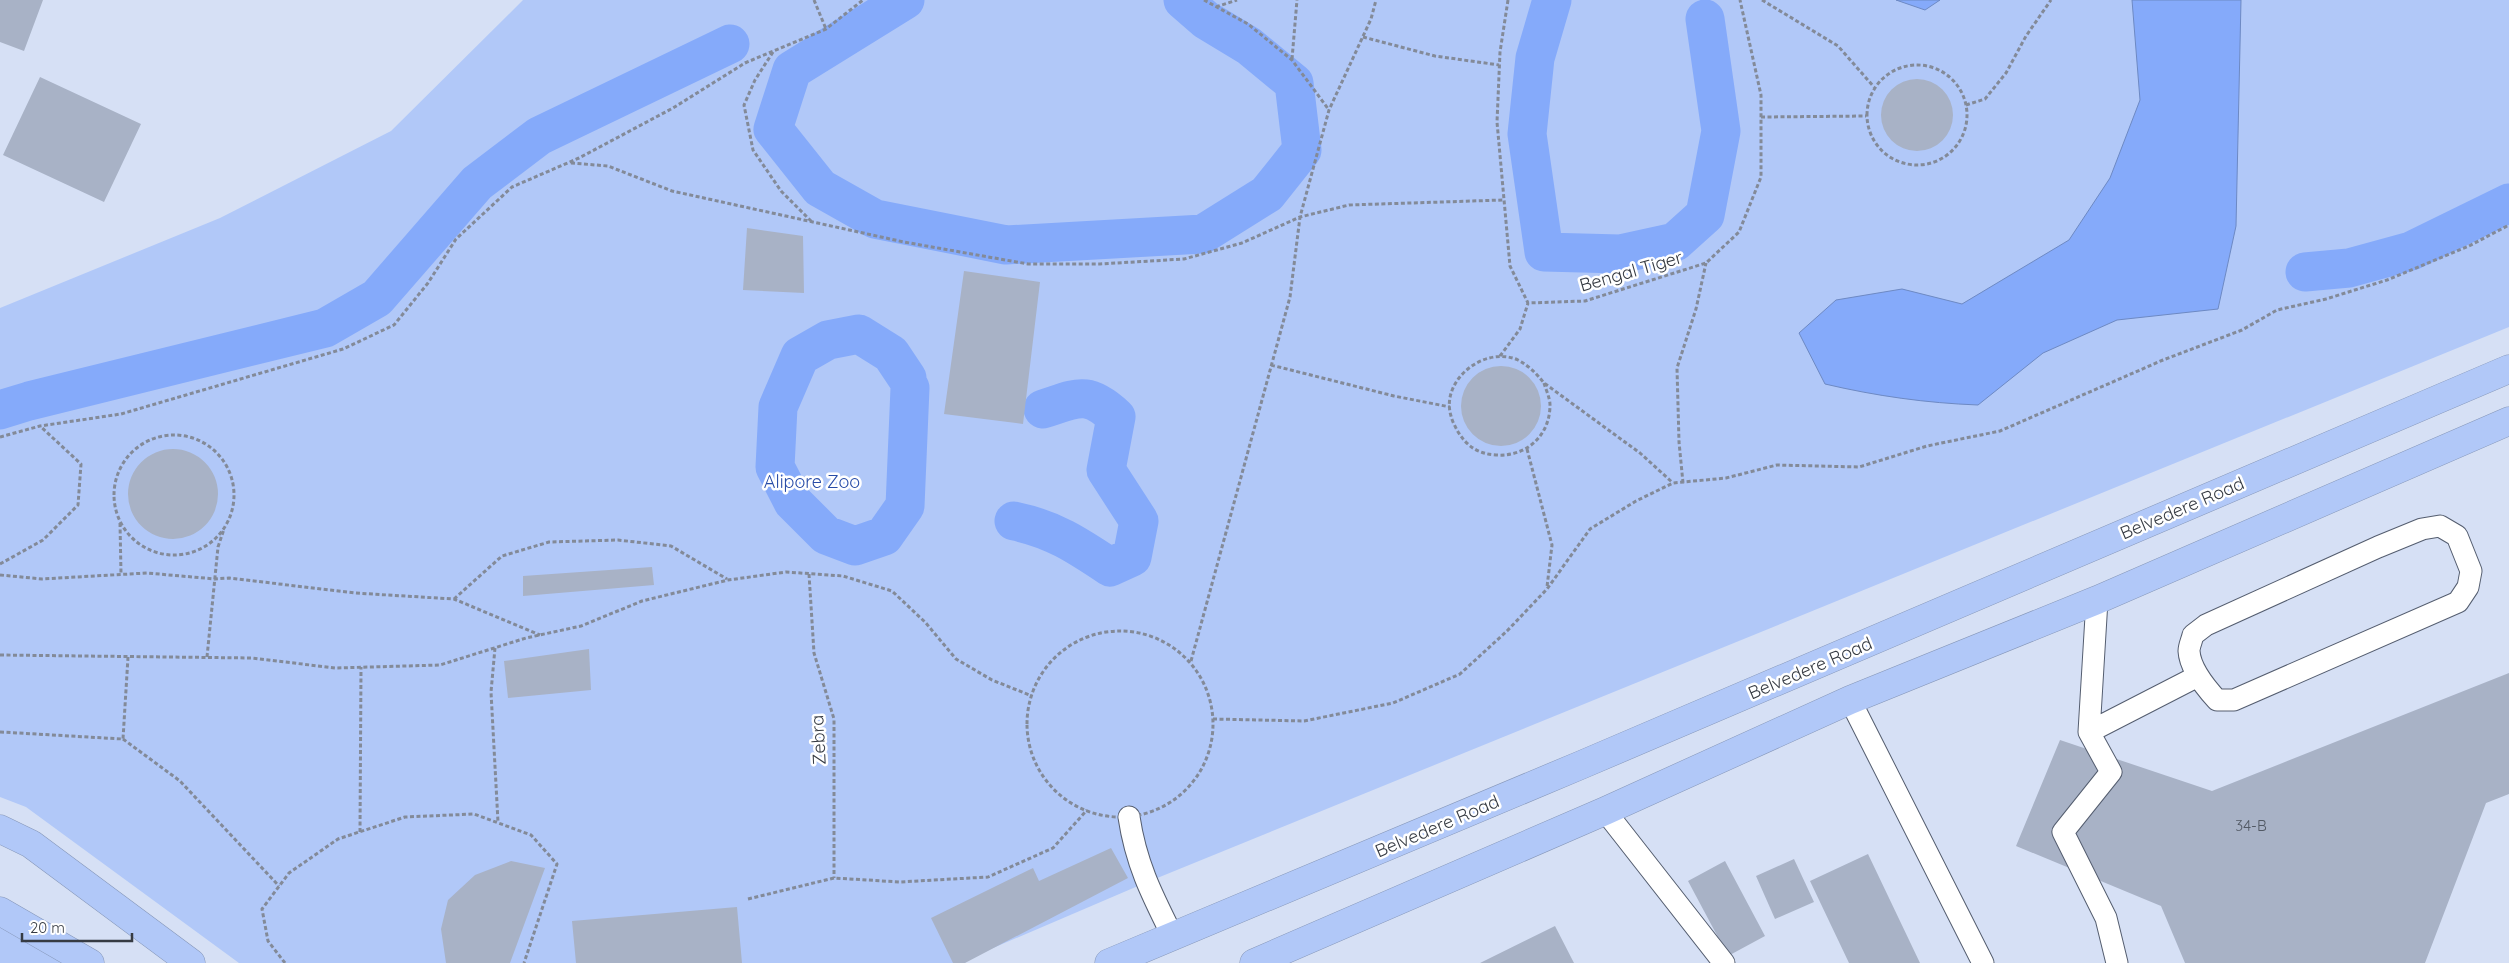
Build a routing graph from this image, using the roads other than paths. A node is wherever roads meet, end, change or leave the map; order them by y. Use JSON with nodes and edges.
{"nodes":[{"id":1,"x":2509,"y":369,"type":"edge"},
{"id":2,"x":2509,"y":421,"type":"edge"},
{"id":3,"x":2097,"y":600,"type":"junction"},
{"id":4,"x":2198,"y":676,"type":"junction"},
{"id":5,"x":1850,"y":700,"type":"junction"},
{"id":6,"x":2089,"y":732,"type":"junction"},
{"id":7,"x":1605,"y":811,"type":"junction"},
{"id":8,"x":1129,"y":817,"type":"road end"},
{"id":9,"x":0,"y":829,"type":"edge"},
{"id":10,"x":0,"y":911,"type":"edge"},
{"id":11,"x":1173,"y":937,"type":"junction"},
{"id":12,"x":90,"y":963,"type":"edge"},
{"id":13,"x":191,"y":963,"type":"edge"},
{"id":14,"x":1109,"y":963,"type":"edge"},
{"id":15,"x":1254,"y":963,"type":"edge"},
{"id":16,"x":1724,"y":963,"type":"edge"},
{"id":17,"x":1983,"y":963,"type":"edge"},
{"id":18,"x":2117,"y":963,"type":"edge"}],
"edges":[{"from":1,"to":11,"type":"highway","name":"Belvedere Road"},
{"from":2,"to":3,"type":"highway"},
{"from":3,"to":5,"type":"highway"},
{"from":3,"to":6,"type":"lane"},
{"from":4,"to":4,"type":"lane"},
{"from":4,"to":6,"type":"lane"},
{"from":5,"to":7,"type":"highway"},
{"from":5,"to":17,"type":"lane"},
{"from":6,"to":18,"type":"lane"},
{"from":7,"to":15,"type":"highway"},
{"from":7,"to":16,"type":"lane"},
{"from":8,"to":11,"type":"lane"},
{"from":9,"to":13,"type":"highway"},
{"from":10,"to":12,"type":"highway"},
{"from":11,"to":14,"type":"highway","name":"Belvedere Road"}]}
